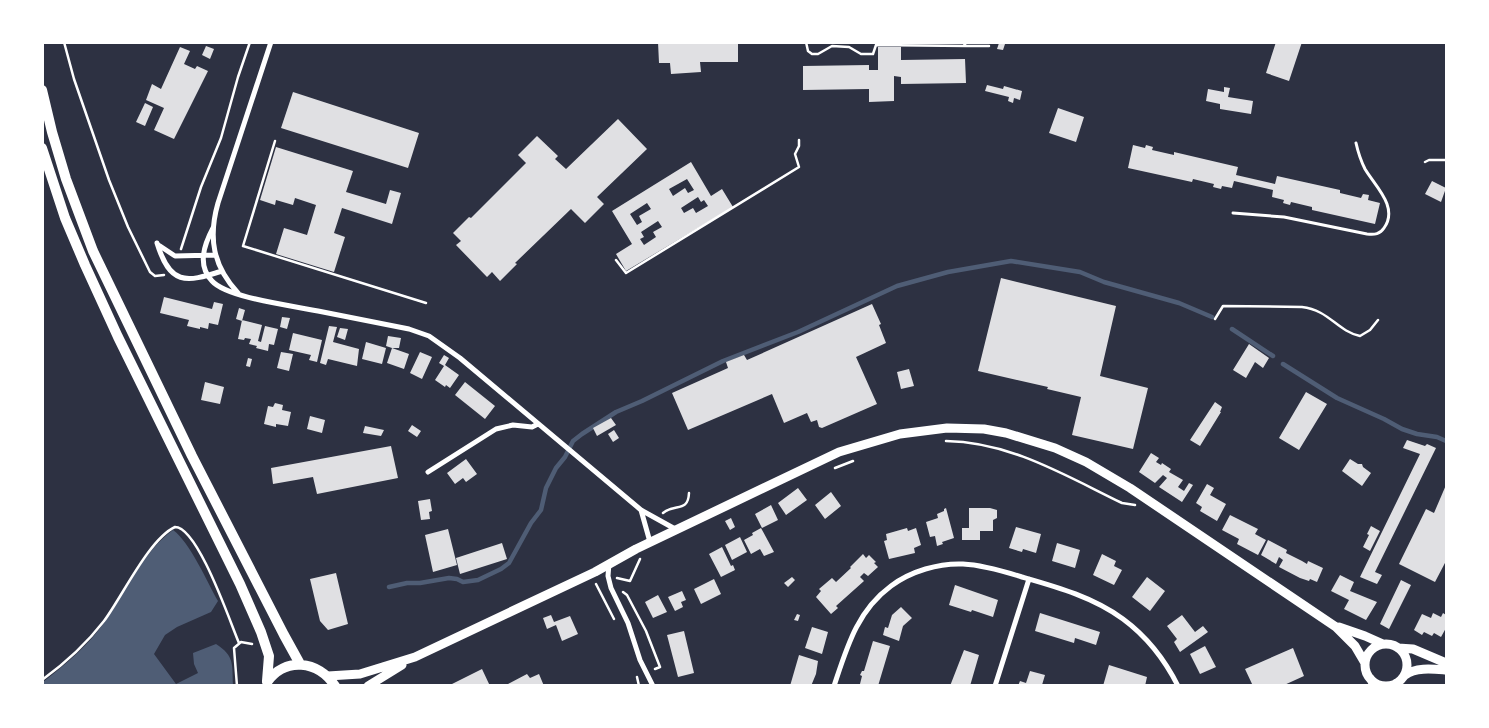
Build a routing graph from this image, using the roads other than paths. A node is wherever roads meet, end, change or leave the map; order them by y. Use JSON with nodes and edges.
{"nodes":[{"id":1,"x":271,"y":42,"type":"edge"},
{"id":2,"x":42,"y":90,"type":"edge"},
{"id":3,"x":1356,"y":143,"type":"dead end"},
{"id":4,"x":42,"y":148,"type":"edge"},
{"id":5,"x":1233,"y":213,"type":"dead end"},
{"id":6,"x":212,"y":228,"type":"junction"},
{"id":7,"x":203,"y":255,"type":"junction"},
{"id":8,"x":215,"y":255,"type":"junction"},
{"id":9,"x":222,"y":271,"type":"junction"},
{"id":10,"x":208,"y":276,"type":"junction"},
{"id":11,"x":239,"y":294,"type":"junction"},
{"id":12,"x":538,"y":424,"type":"junction"},
{"id":13,"x":428,"y":472,"type":"dead end"},
{"id":14,"x":641,"y":510,"type":"junction"},
{"id":15,"x":677,"y":530,"type":"junction"},
{"id":16,"x":650,"y":542,"type":"junction"},
{"id":17,"x":610,"y":562,"type":"junction"},
{"id":18,"x":1029,"y":579,"type":"junction"},
{"id":19,"x":1336,"y":627,"type":"junction"},
{"id":20,"x":1384,"y":644,"type":"junction"},
{"id":21,"x":1398,"y":648,"type":"junction"},
{"id":22,"x":415,"y":657,"type":"junction"},
{"id":23,"x":1446,"y":663,"type":"edge"},
{"id":24,"x":300,"y":664,"type":"junction"},
{"id":25,"x":1365,"y":664,"type":"junction"},
{"id":26,"x":1446,"y":670,"type":"edge"},
{"id":27,"x":1405,"y":675,"type":"junction"},
{"id":28,"x":328,"y":676,"type":"junction"},
{"id":29,"x":1372,"y":682,"type":"edge"},
{"id":30,"x":266,"y":683,"type":"edge"},
{"id":31,"x":1396,"y":684,"type":"edge"},
{"id":32,"x":334,"y":686,"type":"edge"},
{"id":33,"x":368,"y":686,"type":"edge"},
{"id":34,"x":653,"y":686,"type":"edge"},
{"id":35,"x":834,"y":686,"type":"edge"},
{"id":36,"x":995,"y":686,"type":"edge"},
{"id":37,"x":1178,"y":686,"type":"edge"}],
"edges":[{"from":1,"to":6,"type":"street"},
{"from":2,"to":24,"type":"main road"},
{"from":3,"to":5,"type":"lane"},
{"from":4,"to":30,"type":"main road"},
{"from":6,"to":7,"type":"street"},
{"from":6,"to":8,"type":"street"},
{"from":7,"to":8,"type":"street"},
{"from":7,"to":10,"type":"street"},
{"from":7,"to":10,"type":"street"},
{"from":8,"to":9,"type":"street"},
{"from":9,"to":10,"type":"street"},
{"from":9,"to":11,"type":"street"},
{"from":10,"to":11,"type":"street"},
{"from":11,"to":12,"type":"street"},
{"from":12,"to":13,"type":"street"},
{"from":12,"to":14,"type":"street"},
{"from":14,"to":15,"type":"street"},
{"from":14,"to":16,"type":"street"},
{"from":15,"to":16,"type":"main road"},
{"from":15,"to":19,"type":"main road"},
{"from":16,"to":17,"type":"main road"},
{"from":17,"to":22,"type":"main road"},
{"from":17,"to":34,"type":"street"},
{"from":18,"to":35,"type":"street"},
{"from":18,"to":36,"type":"street"},
{"from":18,"to":37,"type":"street"},
{"from":19,"to":20,"type":"main road"},
{"from":19,"to":25,"type":"main road"},
{"from":20,"to":21,"type":"main road"},
{"from":20,"to":25,"type":"main road"},
{"from":21,"to":23,"type":"main road"},
{"from":21,"to":27,"type":"main road"},
{"from":22,"to":28,"type":"main road"},
{"from":22,"to":33,"type":"main road"},
{"from":24,"to":28,"type":"main road"},
{"from":24,"to":30,"type":"main road"},
{"from":25,"to":29,"type":"main road"},
{"from":26,"to":27,"type":"main road"},
{"from":27,"to":31,"type":"main road"},
{"from":28,"to":32,"type":"main road"},
{"from":29,"to":31,"type":"main road"}]}
